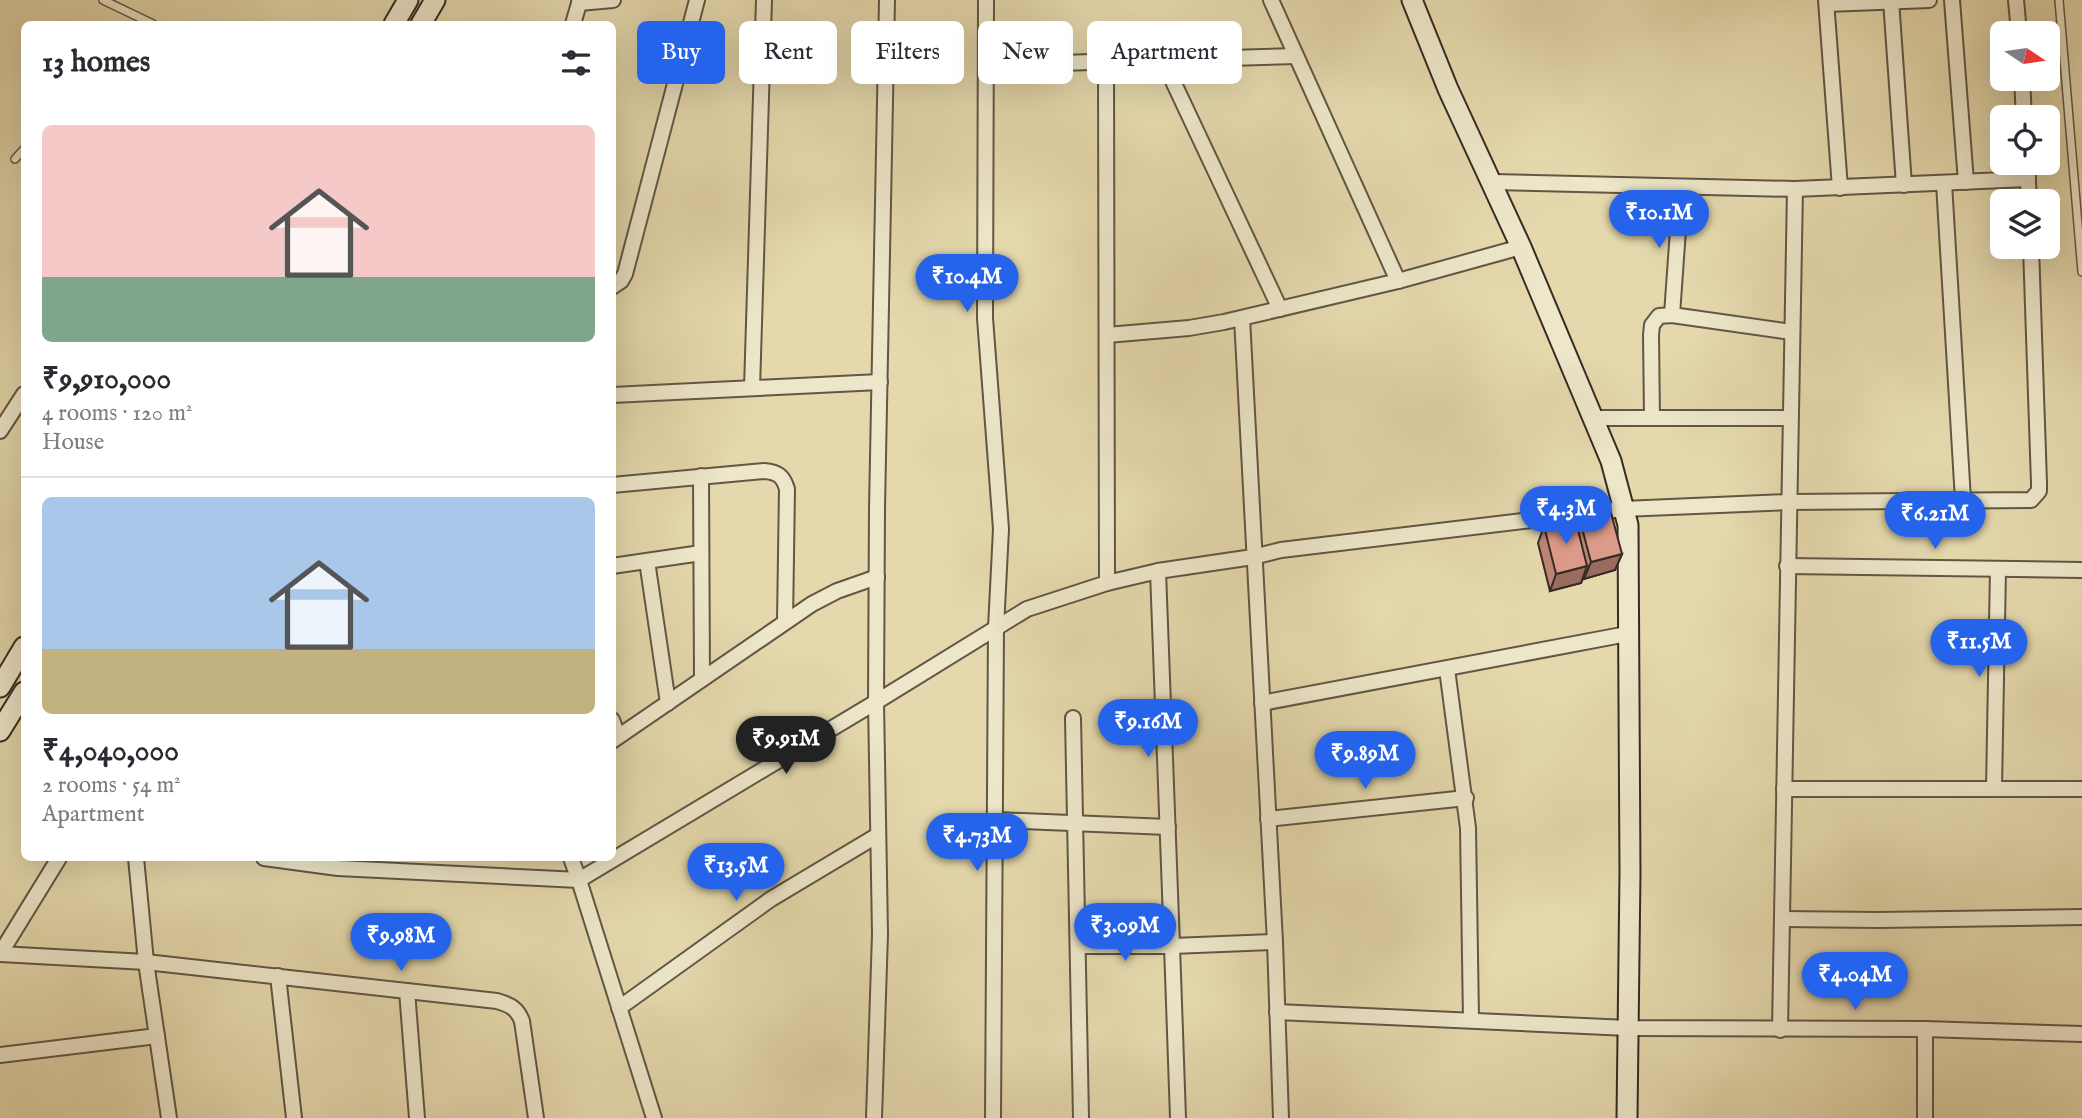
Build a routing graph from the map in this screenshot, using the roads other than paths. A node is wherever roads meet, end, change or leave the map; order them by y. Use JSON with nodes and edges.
{"nodes":[{"id":1,"x":103,"y":0,"type":"edge"},
{"id":2,"x":408,"y":0,"type":"edge"},
{"id":3,"x":435,"y":0,"type":"edge"},
{"id":4,"x":613,"y":0,"type":"edge"},
{"id":5,"x":697,"y":0,"type":"edge"},
{"id":6,"x":764,"y":0,"type":"edge"},
{"id":7,"x":887,"y":0,"type":"edge"},
{"id":8,"x":986,"y":0,"type":"edge"},
{"id":9,"x":1271,"y":0,"type":"edge"},
{"id":10,"x":1412,"y":0,"type":"edge"},
{"id":11,"x":1929,"y":0,"type":"edge"},
{"id":12,"x":1952,"y":0,"type":"edge"},
{"id":13,"x":2016,"y":0,"type":"edge"},
{"id":14,"x":2059,"y":0,"type":"edge"},
{"id":15,"x":579,"y":1,"type":"edge"},
{"id":16,"x":1891,"y":1,"type":"edge"},
{"id":17,"x":1827,"y":2,"type":"edge"},
{"id":18,"x":141,"y":21,"type":"edge"},
{"id":19,"x":396,"y":21,"type":"edge"},
{"id":20,"x":423,"y":21,"type":"edge"},
{"id":21,"x":574,"y":21,"type":"edge"},
{"id":22,"x":986,"y":21,"type":"edge"},
{"id":23,"x":2017,"y":21,"type":"edge"},
{"id":24,"x":1296,"y":56,"type":"junction"},
{"id":25,"x":1242,"y":58,"type":"edge"},
{"id":26,"x":986,"y":84,"type":"edge"},
{"id":27,"x":1106,"y":84,"type":"edge"},
{"id":28,"x":1174,"y":84,"type":"edge"},
{"id":29,"x":21,"y":152,"type":"edge"},
{"id":30,"x":15,"y":159,"type":"dead end"},
{"id":31,"x":2028,"y":175,"type":"edge"},
{"id":32,"x":2028,"y":179,"type":"junction"},
{"id":33,"x":1493,"y":182,"type":"junction"},
{"id":34,"x":1966,"y":182,"type":"junction"},
{"id":35,"x":1944,"y":183,"type":"junction"},
{"id":36,"x":1904,"y":185,"type":"junction"},
{"id":37,"x":1681,"y":187,"type":"junction"},
{"id":38,"x":1840,"y":187,"type":"junction"},
{"id":39,"x":1795,"y":189,"type":"junction"},
{"id":40,"x":2028,"y":189,"type":"edge"},
{"id":41,"x":2080,"y":225,"type":"edge"},
{"id":42,"x":1521,"y":247,"type":"junction"},
{"id":43,"x":2031,"y":259,"type":"edge"},
{"id":44,"x":2082,"y":272,"type":"edge"},
{"id":45,"x":1398,"y":281,"type":"junction"},
{"id":46,"x":616,"y":284,"type":"edge"},
{"id":47,"x":1280,"y":309,"type":"junction"},
{"id":48,"x":1672,"y":315,"type":"junction"},
{"id":49,"x":1242,"y":318,"type":"junction"},
{"id":50,"x":1791,"y":332,"type":"junction"},
{"id":51,"x":1107,"y":335,"type":"junction"},
{"id":52,"x":880,"y":382,"type":"junction"},
{"id":53,"x":752,"y":388,"type":"junction"},
{"id":54,"x":616,"y":395,"type":"edge"},
{"id":55,"x":21,"y":399,"type":"edge"},
{"id":56,"x":1593,"y":418,"type":"junction"},
{"id":57,"x":1652,"y":418,"type":"junction"},
{"id":58,"x":1789,"y":418,"type":"junction"},
{"id":59,"x":0,"y":431,"type":"edge"},
{"id":60,"x":701,"y":477,"type":"junction"},
{"id":61,"x":616,"y":485,"type":"edge"},
{"id":62,"x":1963,"y":500,"type":"junction"},
{"id":63,"x":1788,"y":502,"type":"junction"},
{"id":64,"x":1623,"y":509,"type":"junction"},
{"id":65,"x":701,"y":553,"type":"junction"},
{"id":66,"x":1253,"y":557,"type":"junction"},
{"id":67,"x":647,"y":561,"type":"junction"},
{"id":68,"x":616,"y":565,"type":"edge"},
{"id":69,"x":1787,"y":566,"type":"junction"},
{"id":70,"x":1998,"y":569,"type":"junction"},
{"id":71,"x":2082,"y":570,"type":"edge"},
{"id":72,"x":1158,"y":571,"type":"junction"},
{"id":73,"x":877,"y":577,"type":"junction"},
{"id":74,"x":1107,"y":583,"type":"junction"},
{"id":75,"x":785,"y":622,"type":"junction"},
{"id":76,"x":996,"y":628,"type":"junction"},
{"id":77,"x":1627,"y":634,"type":"junction"},
{"id":78,"x":21,"y":652,"type":"edge"},
{"id":79,"x":1447,"y":669,"type":"junction"},
{"id":80,"x":702,"y":679,"type":"junction"},
{"id":81,"x":0,"y":687,"type":"edge"},
{"id":82,"x":21,"y":697,"type":"edge"},
{"id":83,"x":668,"y":702,"type":"junction"},
{"id":84,"x":876,"y":702,"type":"junction"},
{"id":85,"x":1262,"y":703,"type":"junction"},
{"id":86,"x":1073,"y":718,"type":"dead end"},
{"id":87,"x":0,"y":731,"type":"edge"},
{"id":88,"x":616,"y":737,"type":"edge"},
{"id":89,"x":1784,"y":789,"type":"junction"},
{"id":90,"x":1994,"y":789,"type":"junction"},
{"id":91,"x":2082,"y":789,"type":"edge"},
{"id":92,"x":1465,"y":798,"type":"junction"},
{"id":93,"x":1268,"y":819,"type":"junction"},
{"id":94,"x":995,"y":820,"type":"junction"},
{"id":95,"x":1075,"y":824,"type":"junction"},
{"id":96,"x":1168,"y":827,"type":"junction"},
{"id":97,"x":878,"y":835,"type":"junction"},
{"id":98,"x":616,"y":858,"type":"edge"},
{"id":99,"x":57,"y":861,"type":"edge"},
{"id":100,"x":136,"y":861,"type":"edge"},
{"id":101,"x":286,"y":861,"type":"edge"},
{"id":102,"x":572,"y":861,"type":"edge"},
{"id":103,"x":611,"y":861,"type":"edge"},
{"id":104,"x":579,"y":880,"type":"junction"},
{"id":105,"x":2082,"y":917,"type":"edge"},
{"id":106,"x":1782,"y":919,"type":"junction"},
{"id":107,"x":1275,"y":942,"type":"junction"},
{"id":108,"x":1078,"y":946,"type":"junction"},
{"id":109,"x":1172,"y":946,"type":"junction"},
{"id":110,"x":0,"y":954,"type":"edge"},
{"id":111,"x":146,"y":962,"type":"junction"},
{"id":112,"x":278,"y":976,"type":"junction"},
{"id":113,"x":407,"y":991,"type":"junction"},
{"id":114,"x":619,"y":1008,"type":"junction"},
{"id":115,"x":1277,"y":1012,"type":"junction"},
{"id":116,"x":1471,"y":1019,"type":"junction"},
{"id":117,"x":1628,"y":1028,"type":"junction"},
{"id":118,"x":1925,"y":1029,"type":"junction"},
{"id":119,"x":1780,"y":1030,"type":"junction"},
{"id":120,"x":2082,"y":1034,"type":"edge"},
{"id":121,"x":157,"y":1036,"type":"junction"},
{"id":122,"x":0,"y":1055,"type":"edge"},
{"id":123,"x":169,"y":1118,"type":"edge"},
{"id":124,"x":294,"y":1118,"type":"edge"},
{"id":125,"x":417,"y":1118,"type":"edge"},
{"id":126,"x":536,"y":1118,"type":"edge"},
{"id":127,"x":654,"y":1118,"type":"edge"},
{"id":128,"x":874,"y":1118,"type":"edge"},
{"id":129,"x":993,"y":1118,"type":"edge"},
{"id":130,"x":1081,"y":1118,"type":"edge"},
{"id":131,"x":1178,"y":1118,"type":"edge"},
{"id":132,"x":1281,"y":1118,"type":"edge"},
{"id":133,"x":1627,"y":1118,"type":"edge"},
{"id":134,"x":1925,"y":1118,"type":"edge"}],
"edges":[{"from":1,"to":18,"type":"lane"},
{"from":2,"to":19,"type":"main road"},
{"from":3,"to":20,"type":"main road"},
{"from":4,"to":15,"type":"street"},
{"from":5,"to":46,"type":"street"},
{"from":6,"to":53,"type":"street"},
{"from":7,"to":52,"type":"street"},
{"from":8,"to":22,"type":"street"},
{"from":9,"to":24,"type":"street"},
{"from":10,"to":33,"type":"main road"},
{"from":11,"to":16,"type":"street"},
{"from":12,"to":34,"type":"street"},
{"from":13,"to":23,"type":"street"},
{"from":14,"to":41,"type":"lane"},
{"from":15,"to":21,"type":"street"},
{"from":16,"to":17,"type":"street"},
{"from":16,"to":36,"type":"street"},
{"from":17,"to":38,"type":"street"},
{"from":24,"to":25,"type":"street"},
{"from":24,"to":45,"type":"street"},
{"from":26,"to":76,"type":"street"},
{"from":27,"to":51,"type":"street"},
{"from":28,"to":47,"type":"street"},
{"from":29,"to":30,"type":"lane"},
{"from":31,"to":32,"type":"street"},
{"from":32,"to":34,"type":"street"},
{"from":32,"to":40,"type":"street"},
{"from":33,"to":37,"type":"street"},
{"from":33,"to":42,"type":"main road"},
{"from":34,"to":35,"type":"street"},
{"from":35,"to":36,"type":"street"},
{"from":35,"to":62,"type":"street"},
{"from":36,"to":38,"type":"street"},
{"from":37,"to":39,"type":"street"},
{"from":37,"to":48,"type":"street"},
{"from":38,"to":39,"type":"street"},
{"from":39,"to":50,"type":"street"},
{"from":41,"to":44,"type":"lane"},
{"from":42,"to":45,"type":"street"},
{"from":42,"to":56,"type":"main road"},
{"from":43,"to":62,"type":"street"},
{"from":45,"to":47,"type":"street"},
{"from":47,"to":49,"type":"street"},
{"from":48,"to":50,"type":"street"},
{"from":48,"to":57,"type":"street"},
{"from":49,"to":51,"type":"street"},
{"from":49,"to":66,"type":"street"},
{"from":50,"to":58,"type":"street"},
{"from":51,"to":74,"type":"street"},
{"from":52,"to":53,"type":"street"},
{"from":52,"to":73,"type":"street"},
{"from":53,"to":54,"type":"street"},
{"from":55,"to":59,"type":"street"},
{"from":56,"to":57,"type":"street"},
{"from":56,"to":64,"type":"main road"},
{"from":57,"to":58,"type":"street"},
{"from":58,"to":63,"type":"street"},
{"from":60,"to":61,"type":"street"},
{"from":60,"to":65,"type":"street"},
{"from":60,"to":75,"type":"street"},
{"from":62,"to":63,"type":"street"},
{"from":63,"to":64,"type":"street"},
{"from":63,"to":69,"type":"street"},
{"from":64,"to":66,"type":"street"},
{"from":64,"to":77,"type":"main road"},
{"from":65,"to":67,"type":"street"},
{"from":65,"to":80,"type":"street"},
{"from":66,"to":72,"type":"street"},
{"from":66,"to":85,"type":"street"},
{"from":67,"to":68,"type":"street"},
{"from":67,"to":83,"type":"street"},
{"from":69,"to":70,"type":"street"},
{"from":69,"to":89,"type":"street"},
{"from":70,"to":71,"type":"street"},
{"from":70,"to":90,"type":"street"},
{"from":72,"to":74,"type":"street"},
{"from":72,"to":96,"type":"street"},
{"from":73,"to":75,"type":"street"},
{"from":73,"to":84,"type":"street"},
{"from":74,"to":76,"type":"street"},
{"from":75,"to":80,"type":"street"},
{"from":76,"to":84,"type":"street"},
{"from":76,"to":94,"type":"street"},
{"from":77,"to":79,"type":"street"},
{"from":77,"to":117,"type":"main road"},
{"from":78,"to":81,"type":"main road"},
{"from":79,"to":85,"type":"street"},
{"from":79,"to":92,"type":"street"},
{"from":80,"to":83,"type":"street"},
{"from":82,"to":87,"type":"main road"},
{"from":83,"to":88,"type":"street"},
{"from":84,"to":97,"type":"street"},
{"from":84,"to":98,"type":"street"},
{"from":85,"to":93,"type":"street"},
{"from":86,"to":95,"type":"street"},
{"from":89,"to":90,"type":"street"},
{"from":89,"to":106,"type":"street"},
{"from":90,"to":91,"type":"street"},
{"from":92,"to":93,"type":"street"},
{"from":92,"to":116,"type":"street"},
{"from":93,"to":107,"type":"street"},
{"from":94,"to":95,"type":"street"},
{"from":94,"to":129,"type":"street"},
{"from":95,"to":96,"type":"street"},
{"from":95,"to":108,"type":"street"},
{"from":96,"to":109,"type":"street"},
{"from":97,"to":114,"type":"street"},
{"from":97,"to":128,"type":"street"},
{"from":99,"to":110,"type":"street"},
{"from":100,"to":111,"type":"street"},
{"from":101,"to":104,"type":"street"},
{"from":102,"to":104,"type":"street"},
{"from":103,"to":104,"type":"street"},
{"from":104,"to":114,"type":"street"},
{"from":105,"to":106,"type":"street"},
{"from":106,"to":119,"type":"street"},
{"from":107,"to":109,"type":"street"},
{"from":107,"to":115,"type":"street"},
{"from":108,"to":109,"type":"street"},
{"from":108,"to":130,"type":"street"},
{"from":109,"to":131,"type":"street"},
{"from":110,"to":111,"type":"street"},
{"from":111,"to":112,"type":"street"},
{"from":111,"to":121,"type":"street"},
{"from":112,"to":113,"type":"street"},
{"from":112,"to":124,"type":"street"},
{"from":113,"to":125,"type":"street"},
{"from":113,"to":126,"type":"street"},
{"from":114,"to":127,"type":"street"},
{"from":115,"to":116,"type":"street"},
{"from":115,"to":132,"type":"street"},
{"from":116,"to":117,"type":"street"},
{"from":117,"to":119,"type":"street"},
{"from":117,"to":133,"type":"main road"},
{"from":118,"to":119,"type":"street"},
{"from":118,"to":120,"type":"street"},
{"from":118,"to":134,"type":"street"},
{"from":121,"to":122,"type":"street"},
{"from":121,"to":123,"type":"street"}]}
